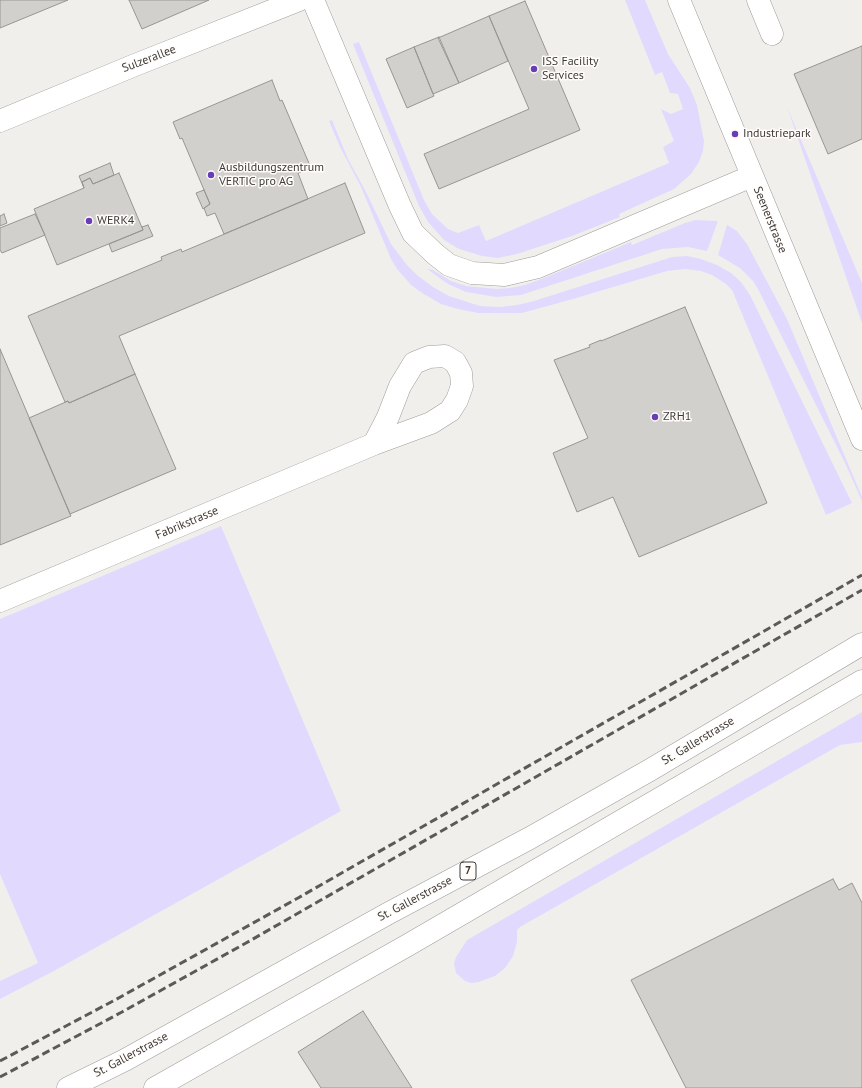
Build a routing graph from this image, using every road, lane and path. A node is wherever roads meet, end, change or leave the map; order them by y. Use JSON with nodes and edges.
{"nodes":[{"id":1,"x":299,"y":0,"type":"edge"},
{"id":2,"x":313,"y":0,"type":"edge"},
{"id":3,"x":679,"y":0,"type":"edge"},
{"id":4,"x":758,"y":0,"type":"edge"},
{"id":5,"x":772,"y":34,"type":"dead end"},
{"id":6,"x":0,"y":122,"type":"edge"},
{"id":7,"x":752,"y":176,"type":"junction"},
{"id":8,"x":862,"y":439,"type":"edge"},
{"id":9,"x":374,"y":444,"type":"dead end"},
{"id":10,"x":0,"y":601,"type":"edge"},
{"id":11,"x":862,"y":644,"type":"edge"},
{"id":12,"x":862,"y":681,"type":"edge"},
{"id":13,"x":68,"y":1088,"type":"edge"},
{"id":14,"x":155,"y":1088,"type":"edge"}],
"edges":[{"from":1,"to":6,"type":"main road","name":"Sulzerallee"},
{"from":2,"to":7,"type":"main road"},
{"from":3,"to":7,"type":"main road","name":"Seenerstrasse"},
{"from":4,"to":5,"type":"main road"},
{"from":7,"to":8,"type":"main road","name":"Seenerstrasse"},
{"from":9,"to":10,"type":"main road","name":"Fabrikstrasse"},
{"from":11,"to":13,"type":"main road","name":"St. Gallerstrasse","number":"7"},
{"from":12,"to":14,"type":"main road"}]}
